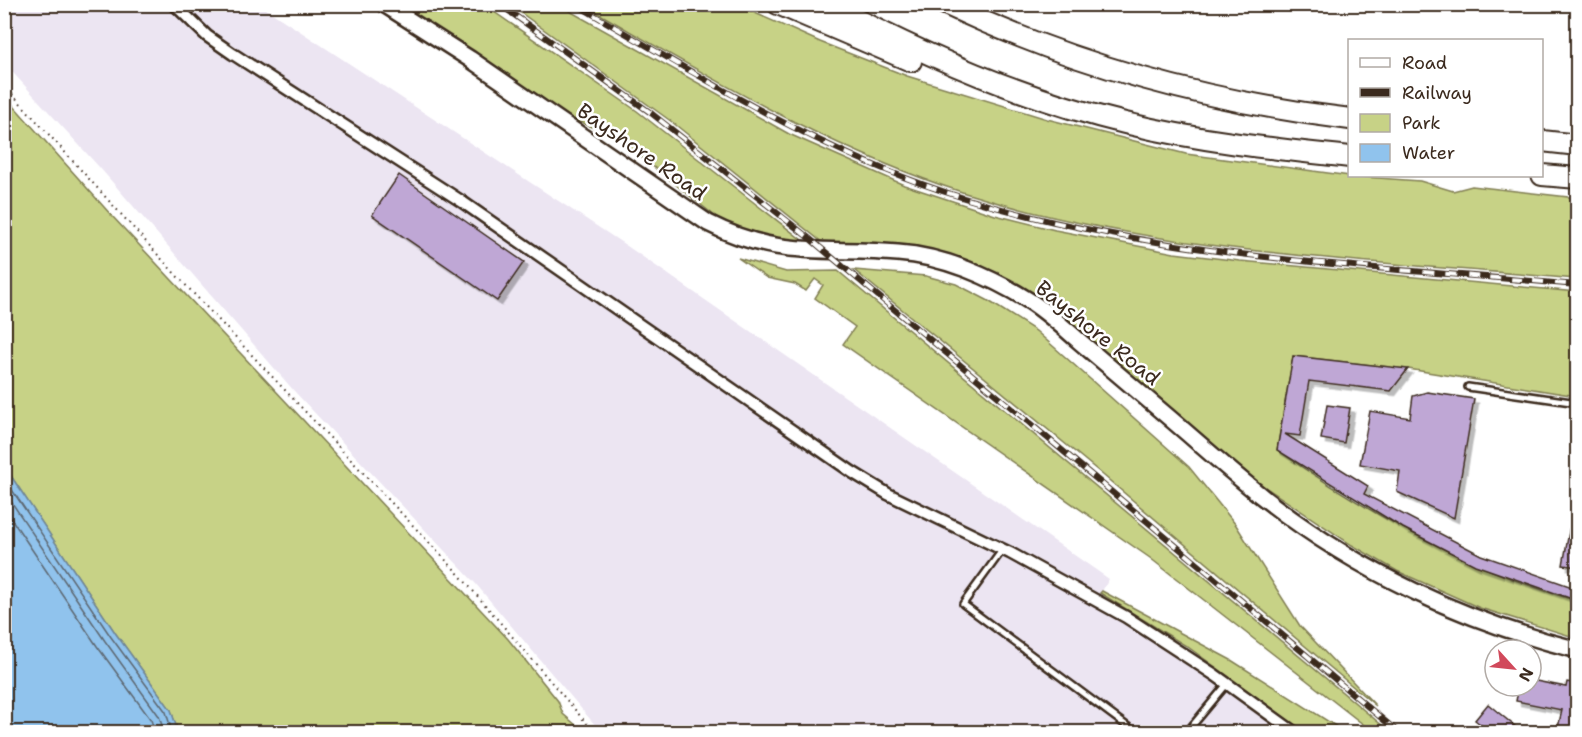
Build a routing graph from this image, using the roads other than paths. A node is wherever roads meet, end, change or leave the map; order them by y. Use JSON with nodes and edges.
{"nodes":[{"id":1,"x":174,"y":4,"type":"edge"},
{"id":2,"x":384,"y":4,"type":"edge"},
{"id":3,"x":778,"y":4,"type":"edge"},
{"id":4,"x":827,"y":4,"type":"edge"},
{"id":5,"x":945,"y":4,"type":"edge"},
{"id":6,"x":1036,"y":98,"type":"junction"},
{"id":7,"x":1348,"y":119,"type":"edge"},
{"id":8,"x":1543,"y":141,"type":"edge"},
{"id":9,"x":1578,"y":145,"type":"edge"},
{"id":10,"x":1348,"y":156,"type":"edge"},
{"id":11,"x":1543,"y":175,"type":"edge"},
{"id":12,"x":1578,"y":178,"type":"edge"},
{"id":13,"x":1468,"y":387,"type":"dead end"},
{"id":14,"x":1578,"y":403,"type":"edge"},
{"id":15,"x":1003,"y":549,"type":"junction"},
{"id":16,"x":1578,"y":650,"type":"edge"},
{"id":17,"x":1227,"y":684,"type":"junction"},
{"id":18,"x":1136,"y":732,"type":"edge"},
{"id":19,"x":1187,"y":732,"type":"edge"},
{"id":20,"x":1294,"y":732,"type":"edge"}],
"edges":[{"from":1,"to":15,"type":"street"},
{"from":2,"to":16,"type":"street","name":"Bayshore Road"},
{"from":3,"to":6,"type":"highway"},
{"from":4,"to":6,"type":"highway"},
{"from":5,"to":7,"type":"highway"},
{"from":6,"to":10,"type":"highway"},
{"from":8,"to":9,"type":"highway"},
{"from":11,"to":12,"type":"highway"},
{"from":13,"to":14,"type":"lane"},
{"from":15,"to":17,"type":"street"},
{"from":15,"to":18,"type":"lane"},
{"from":17,"to":19,"type":"lane"},
{"from":17,"to":20,"type":"street"}]}
